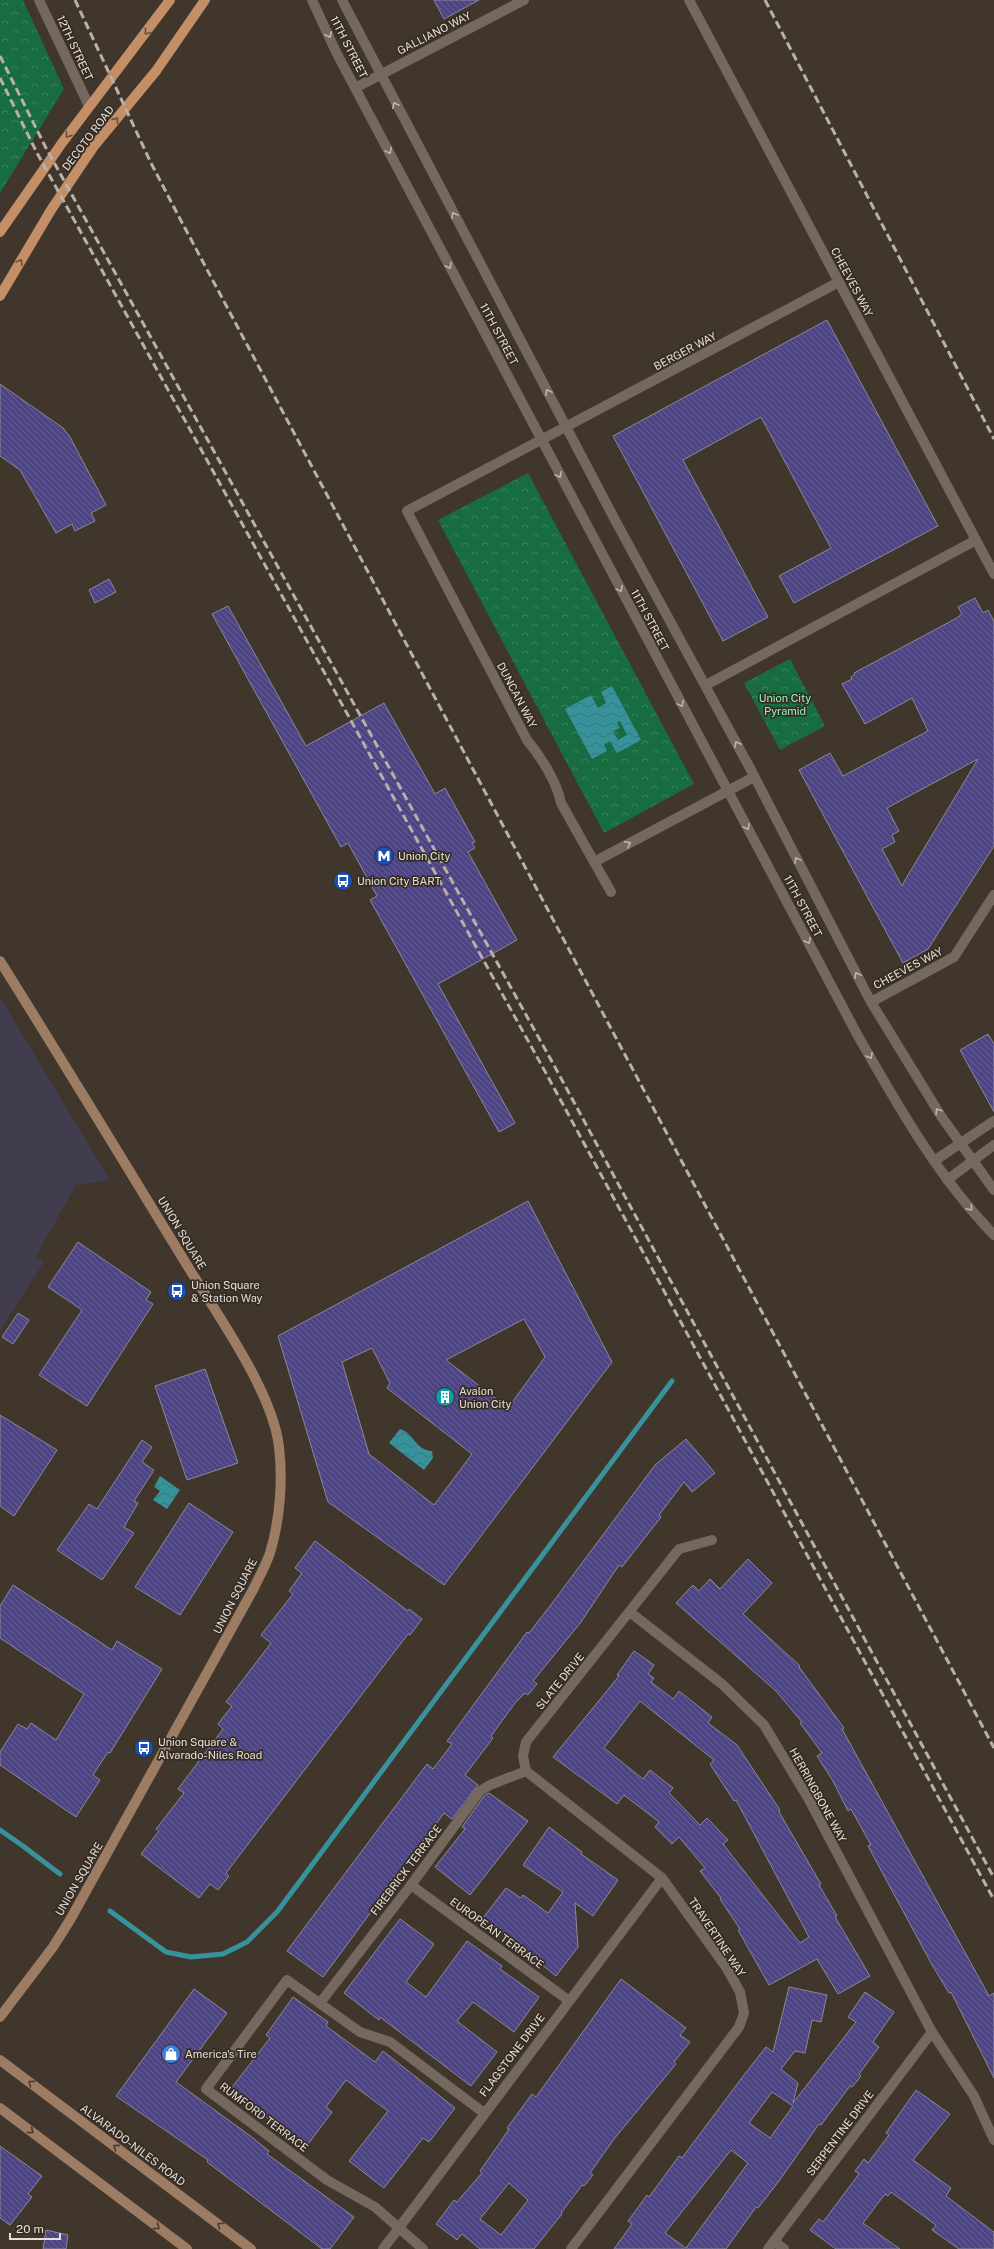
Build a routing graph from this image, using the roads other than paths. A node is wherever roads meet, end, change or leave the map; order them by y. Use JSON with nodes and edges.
{"nodes":[{"id":1,"x":40,"y":0,"type":"edge"},
{"id":2,"x":170,"y":0,"type":"edge"},
{"id":3,"x":205,"y":0,"type":"edge"},
{"id":4,"x":312,"y":0,"type":"edge"},
{"id":5,"x":342,"y":0,"type":"edge"},
{"id":6,"x":524,"y":0,"type":"edge"},
{"id":7,"x":689,"y":0,"type":"edge"},
{"id":8,"x":380,"y":75,"type":"junction"},
{"id":9,"x":355,"y":88,"type":"junction"},
{"id":10,"x":89,"y":106,"type":"junction"},
{"id":11,"x":0,"y":232,"type":"edge"},
{"id":12,"x":839,"y":282,"type":"junction"},
{"id":13,"x":0,"y":296,"type":"edge"},
{"id":14,"x":566,"y":426,"type":"junction"},
{"id":15,"x":541,"y":440,"type":"junction"},
{"id":16,"x":976,"y":540,"type":"junction"},
{"id":17,"x":994,"y":574,"type":"edge"},
{"id":18,"x":706,"y":685,"type":"junction"},
{"id":19,"x":754,"y":777,"type":"junction"},
{"id":20,"x":728,"y":792,"type":"junction"},
{"id":21,"x":594,"y":862,"type":"junction"},
{"id":22,"x":611,"y":892,"type":"dead end"},
{"id":23,"x":994,"y":895,"type":"edge"},
{"id":24,"x":0,"y":961,"type":"edge"},
{"id":25,"x":871,"y":1002,"type":"junction"},
{"id":26,"x":994,"y":1121,"type":"edge"},
{"id":27,"x":960,"y":1143,"type":"junction"},
{"id":28,"x":994,"y":1145,"type":"edge"},
{"id":29,"x":934,"y":1161,"type":"junction"},
{"id":30,"x":972,"y":1161,"type":"junction"},
{"id":31,"x":948,"y":1180,"type":"junction"},
{"id":32,"x":994,"y":1190,"type":"edge"},
{"id":33,"x":994,"y":1235,"type":"edge"},
{"id":34,"x":712,"y":1540,"type":"dead end"},
{"id":35,"x":631,"y":1613,"type":"junction"},
{"id":36,"x":526,"y":1771,"type":"junction"},
{"id":37,"x":662,"y":1878,"type":"junction"},
{"id":38,"x":411,"y":1885,"type":"junction"},
{"id":39,"x":568,"y":2000,"type":"junction"},
{"id":40,"x":320,"y":2003,"type":"junction"},
{"id":41,"x":0,"y":2017,"type":"edge"},
{"id":42,"x":932,"y":2032,"type":"junction"},
{"id":43,"x":0,"y":2060,"type":"edge"},
{"id":44,"x":0,"y":2108,"type":"edge"},
{"id":45,"x":484,"y":2113,"type":"junction"},
{"id":46,"x":994,"y":2140,"type":"edge"},
{"id":47,"x":397,"y":2229,"type":"junction"},
{"id":48,"x":771,"y":2245,"type":"edge"},
{"id":49,"x":187,"y":2249,"type":"edge"},
{"id":50,"x":251,"y":2249,"type":"edge"},
{"id":51,"x":383,"y":2249,"type":"edge"},
{"id":52,"x":423,"y":2249,"type":"edge"},
{"id":53,"x":571,"y":2249,"type":"edge"},
{"id":54,"x":784,"y":2249,"type":"edge"}],
"edges":[{"from":1,"to":10,"type":"street","name":"12TH STREET"},
{"from":2,"to":10,"type":"main road","name":"DECOTO ROAD","one_way":true},
{"from":13,"to":3,"type":"main road","name":"DECOTO ROAD","one_way":true},
{"from":4,"to":9,"type":"street","name":"11TH STREET","one_way":true},
{"from":5,"to":8,"type":"street","name":"11TH STREET"},
{"from":6,"to":8,"type":"street","name":"GALLIANO WAY"},
{"from":7,"to":12,"type":"street","name":"CHEEVES WAY"},
{"from":8,"to":9,"type":"street","name":"GALLIANO WAY"},
{"from":14,"to":8,"type":"street","name":"11TH STREET","one_way":true},
{"from":9,"to":15,"type":"street","name":"11TH STREET","one_way":true},
{"from":10,"to":11,"type":"main road","name":"DECOTO ROAD","one_way":true},
{"from":12,"to":14,"type":"street","name":"BERGER WAY"},
{"from":12,"to":16,"type":"street","name":"CHEEVES WAY"},
{"from":14,"to":15,"type":"street","name":"BERGER WAY"},
{"from":14,"to":18,"type":"street","name":"11TH STREET"},
{"from":15,"to":20,"type":"street","name":"11TH STREET","one_way":true},
{"from":15,"to":21,"type":"street","name":"DUNCAN WAY"},
{"from":16,"to":17,"type":"street","name":"CHEEVES WAY"},
{"from":16,"to":18,"type":"street"},
{"from":19,"to":18,"type":"street","name":"11TH STREET","one_way":true},
{"from":19,"to":20,"type":"street"},
{"from":25,"to":19,"type":"street","name":"11TH STREET","one_way":true},
{"from":21,"to":20,"type":"street","one_way":true},
{"from":20,"to":29,"type":"street","name":"11TH STREET","one_way":true},
{"from":21,"to":22,"type":"street"},
{"from":23,"to":25,"type":"street","name":"CHEEVES WAY"},
{"from":24,"to":41,"type":"street","name":"UNION SQUARE"},
{"from":27,"to":25,"type":"street","name":"11TH STREET","one_way":true},
{"from":26,"to":27,"type":"street"},
{"from":27,"to":29,"type":"street"},
{"from":27,"to":30,"type":"street","name":"11TH STREET"},
{"from":28,"to":30,"type":"street"},
{"from":29,"to":31,"type":"street","name":"11TH STREET"},
{"from":30,"to":31,"type":"street"},
{"from":30,"to":32,"type":"street","name":"11TH STREET"},
{"from":31,"to":33,"type":"street","name":"11TH STREET","one_way":true},
{"from":34,"to":35,"type":"street","name":"SLATE DRIVE"},
{"from":35,"to":36,"type":"street","name":"SLATE DRIVE"},
{"from":35,"to":42,"type":"street","name":"HERRINGBONE WAY"},
{"from":36,"to":37,"type":"street","name":"TRAVERTINE WAY"},
{"from":36,"to":38,"type":"street","name":"FIREBRICK TERRACE"},
{"from":37,"to":39,"type":"street","name":"FLAGSTONE DRIVE"},
{"from":37,"to":53,"type":"street","name":"TRAVERTINE WAY"},
{"from":38,"to":39,"type":"street","name":"EUROPEAN TERRACE"},
{"from":38,"to":40,"type":"street","name":"FIREBRICK TERRACE"},
{"from":39,"to":45,"type":"street","name":"FLAGSTONE DRIVE"},
{"from":40,"to":45,"type":"street","name":"RUMFORD TERRACE"},
{"from":40,"to":47,"type":"street","name":"RUMFORD TERRACE"},
{"from":42,"to":46,"type":"street","name":"HERRINGBONE WAY"},
{"from":42,"to":48,"type":"street","name":"SERPENTINE DRIVE"},
{"from":50,"to":43,"type":"street","name":"ALVARADO-NILES ROAD","one_way":true},
{"from":44,"to":49,"type":"street","one_way":true},
{"from":45,"to":47,"type":"street","name":"FLAGSTONE DRIVE"},
{"from":47,"to":51,"type":"street","name":"FLAGSTONE DRIVE"},
{"from":47,"to":52,"type":"street"},
{"from":48,"to":54,"type":"street"}]}
